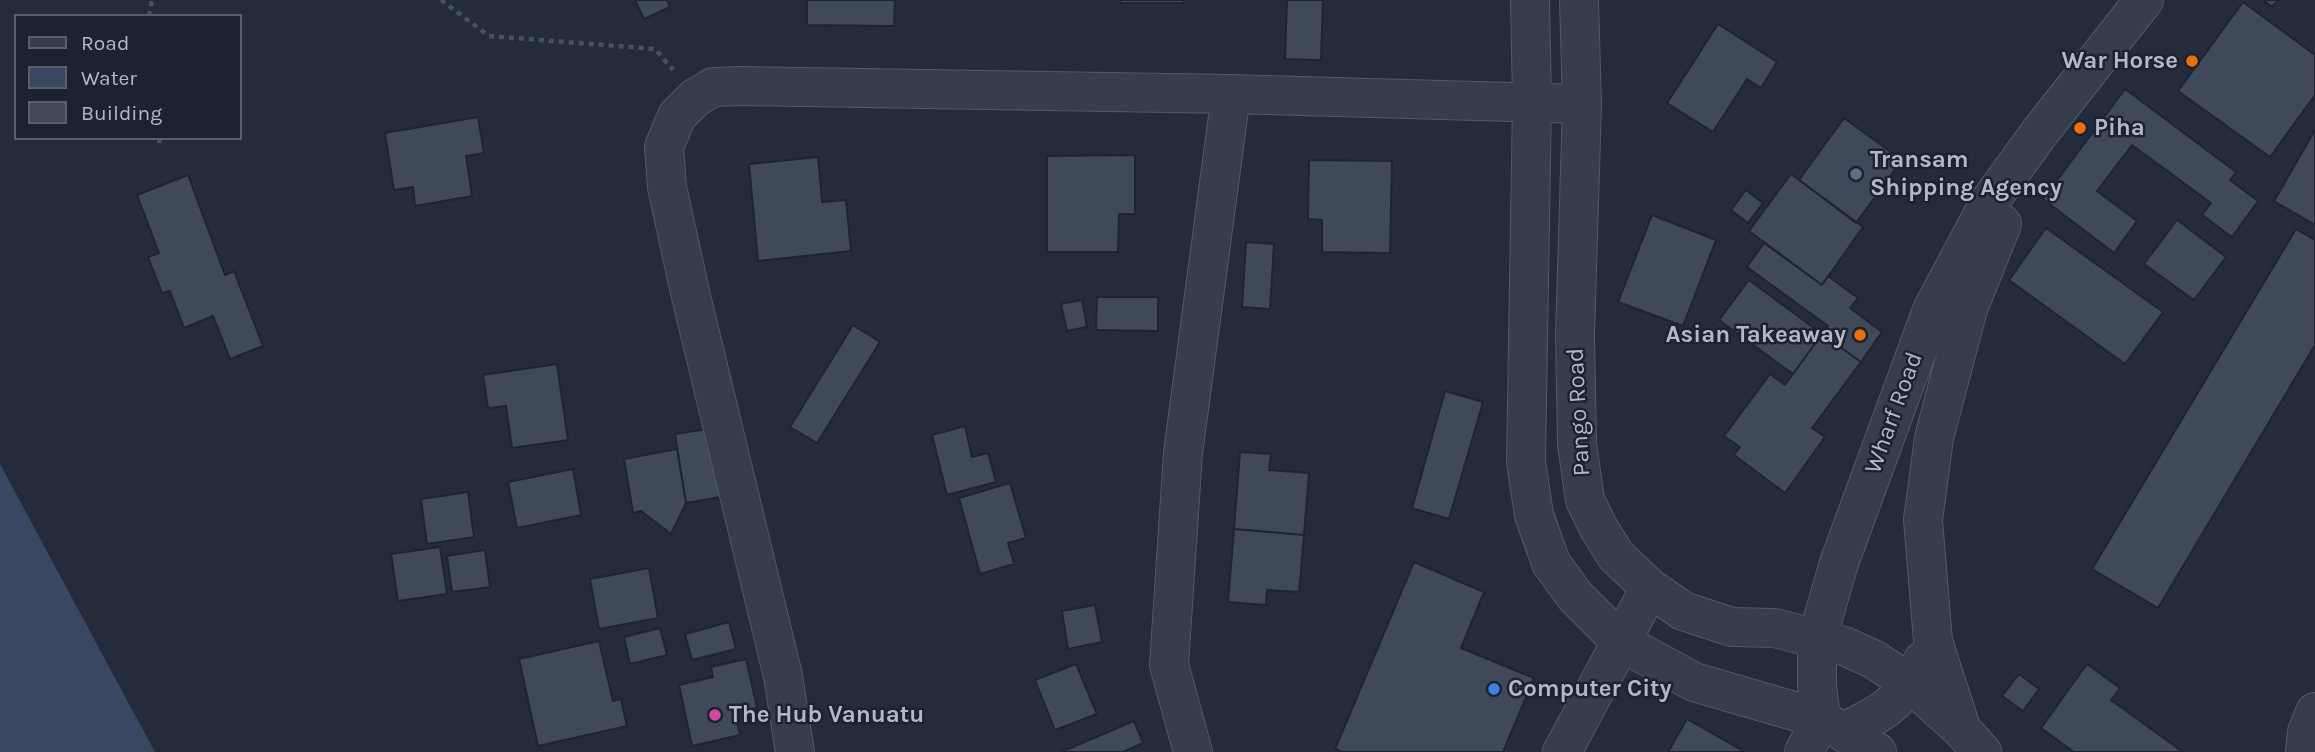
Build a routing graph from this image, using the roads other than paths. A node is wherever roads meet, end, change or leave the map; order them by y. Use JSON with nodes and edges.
{"nodes":[{"id":1,"x":1530,"y":0,"type":"edge"},
{"id":2,"x":1579,"y":0,"type":"edge"},
{"id":3,"x":2144,"y":0,"type":"edge"},
{"id":4,"x":1231,"y":94,"type":"junction"},
{"id":5,"x":1532,"y":101,"type":"junction"},
{"id":6,"x":1582,"y":104,"type":"junction"},
{"id":7,"x":2040,"y":132,"type":"junction"},
{"id":8,"x":1650,"y":588,"type":"junction"},
{"id":9,"x":1817,"y":639,"type":"junction"},
{"id":10,"x":1933,"y":641,"type":"junction"},
{"id":11,"x":1621,"y":642,"type":"junction"},
{"id":12,"x":1911,"y":684,"type":"junction"},
{"id":13,"x":2315,"y":712,"type":"edge"},
{"id":14,"x":1823,"y":734,"type":"edge"},
{"id":15,"x":1971,"y":740,"type":"edge"},
{"id":16,"x":795,"y":752,"type":"edge"},
{"id":17,"x":1193,"y":752,"type":"edge"},
{"id":18,"x":1562,"y":752,"type":"edge"},
{"id":19,"x":1877,"y":752,"type":"edge"},
{"id":20,"x":2305,"y":752,"type":"edge"}],
"edges":[{"from":1,"to":5,"type":"street","name":"Pango Road"},
{"from":2,"to":6,"type":"street","name":"Pango Road"},
{"from":3,"to":7,"type":"street","name":"Wharf Road"},
{"from":4,"to":5,"type":"street"},
{"from":4,"to":16,"type":"street"},
{"from":4,"to":17,"type":"street"},
{"from":5,"to":6,"type":"street"},
{"from":5,"to":11,"type":"street","name":"Pango Road"},
{"from":6,"to":8,"type":"street","name":"Pango Road"},
{"from":7,"to":9,"type":"street","name":"Wharf Road"},
{"from":7,"to":10,"type":"street","name":"Wharf Road"},
{"from":8,"to":9,"type":"street","name":"Pango Road"},
{"from":8,"to":11,"type":"street"},
{"from":9,"to":12,"type":"street","name":"Pango Road"},
{"from":9,"to":14,"type":"street","name":"Wharf Road"},
{"from":10,"to":12,"type":"street"},
{"from":10,"to":15,"type":"street","name":"Wharf Road"},
{"from":11,"to":14,"type":"street","name":"Pango Road"},
{"from":11,"to":18,"type":"street"},
{"from":12,"to":14,"type":"street"},
{"from":12,"to":15,"type":"street","name":"Pango Road"},
{"from":13,"to":20,"type":"street"},
{"from":14,"to":19,"type":"street","name":"Pango Road"}]}
